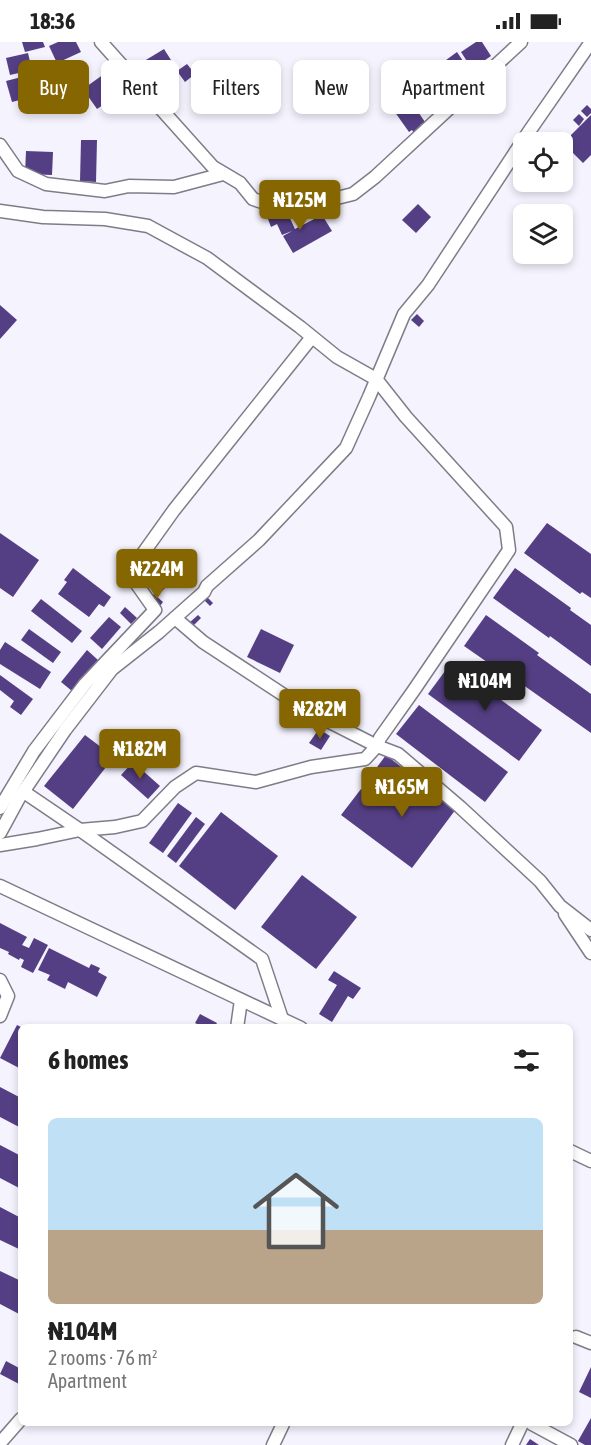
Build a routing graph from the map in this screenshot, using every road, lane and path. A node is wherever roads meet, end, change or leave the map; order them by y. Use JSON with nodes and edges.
{"nodes":[{"id":1,"x":101,"y":42,"type":"edge"},
{"id":2,"x":521,"y":42,"type":"edge"},
{"id":3,"x":591,"y":42,"type":"edge"},
{"id":4,"x":0,"y":146,"type":"edge"},
{"id":5,"x":224,"y":174,"type":"junction"},
{"id":6,"x":0,"y":210,"type":"edge"},
{"id":7,"x":312,"y":337,"type":"junction"},
{"id":8,"x":376,"y":379,"type":"junction"},
{"id":9,"x":175,"y":618,"type":"junction"},
{"id":10,"x":377,"y":746,"type":"junction"},
{"id":11,"x":24,"y":792,"type":"junction"},
{"id":12,"x":0,"y":808,"type":"edge"},
{"id":13,"x":80,"y":830,"type":"junction"},
{"id":14,"x":0,"y":833,"type":"edge"},
{"id":15,"x":0,"y":845,"type":"edge"},
{"id":16,"x":0,"y":886,"type":"edge"},
{"id":17,"x":560,"y":906,"type":"junction"},
{"id":18,"x":591,"y":930,"type":"edge"},
{"id":19,"x":591,"y":953,"type":"edge"},
{"id":20,"x":0,"y":980,"type":"edge"},
{"id":21,"x":241,"y":1000,"type":"junction"},
{"id":22,"x":0,"y":1016,"type":"edge"},
{"id":23,"x":282,"y":1019,"type":"junction"},
{"id":24,"x":238,"y":1024,"type":"edge"},
{"id":25,"x":293,"y":1024,"type":"edge"},
{"id":26,"x":573,"y":1153,"type":"edge"},
{"id":27,"x":591,"y":1161,"type":"edge"},
{"id":28,"x":576,"y":1337,"type":"dead end"},
{"id":29,"x":591,"y":1343,"type":"edge"},
{"id":30,"x":18,"y":1422,"type":"edge"},
{"id":31,"x":282,"y":1426,"type":"edge"},
{"id":32,"x":521,"y":1426,"type":"edge"},
{"id":33,"x":536,"y":1426,"type":"edge"},
{"id":34,"x":0,"y":1443,"type":"edge"},
{"id":35,"x":273,"y":1445,"type":"edge"},
{"id":36,"x":513,"y":1445,"type":"edge"},
{"id":37,"x":572,"y":1445,"type":"edge"}],
"edges":[{"from":1,"to":5,"type":"street"},
{"from":2,"to":5,"type":"street"},
{"from":3,"to":8,"type":"street"},
{"from":4,"to":5,"type":"street"},
{"from":6,"to":7,"type":"street"},
{"from":7,"to":8,"type":"street"},
{"from":7,"to":12,"type":"street"},
{"from":8,"to":9,"type":"street"},
{"from":8,"to":10,"type":"street"},
{"from":9,"to":10,"type":"street"},
{"from":9,"to":11,"type":"street"},
{"from":10,"to":13,"type":"street"},
{"from":10,"to":17,"type":"street"},
{"from":11,"to":13,"type":"street"},
{"from":11,"to":14,"type":"street"},
{"from":13,"to":15,"type":"street"},
{"from":13,"to":23,"type":"street"},
{"from":16,"to":21,"type":"street"},
{"from":17,"to":18,"type":"street"},
{"from":17,"to":19,"type":"street"},
{"from":20,"to":22,"type":"street"},
{"from":21,"to":23,"type":"street"},
{"from":21,"to":24,"type":"street"},
{"from":23,"to":25,"type":"street"},
{"from":26,"to":27,"type":"street"},
{"from":28,"to":29,"type":"street"},
{"from":30,"to":34,"type":"street"},
{"from":31,"to":35,"type":"street"},
{"from":32,"to":36,"type":"street"},
{"from":33,"to":37,"type":"street"}]}
